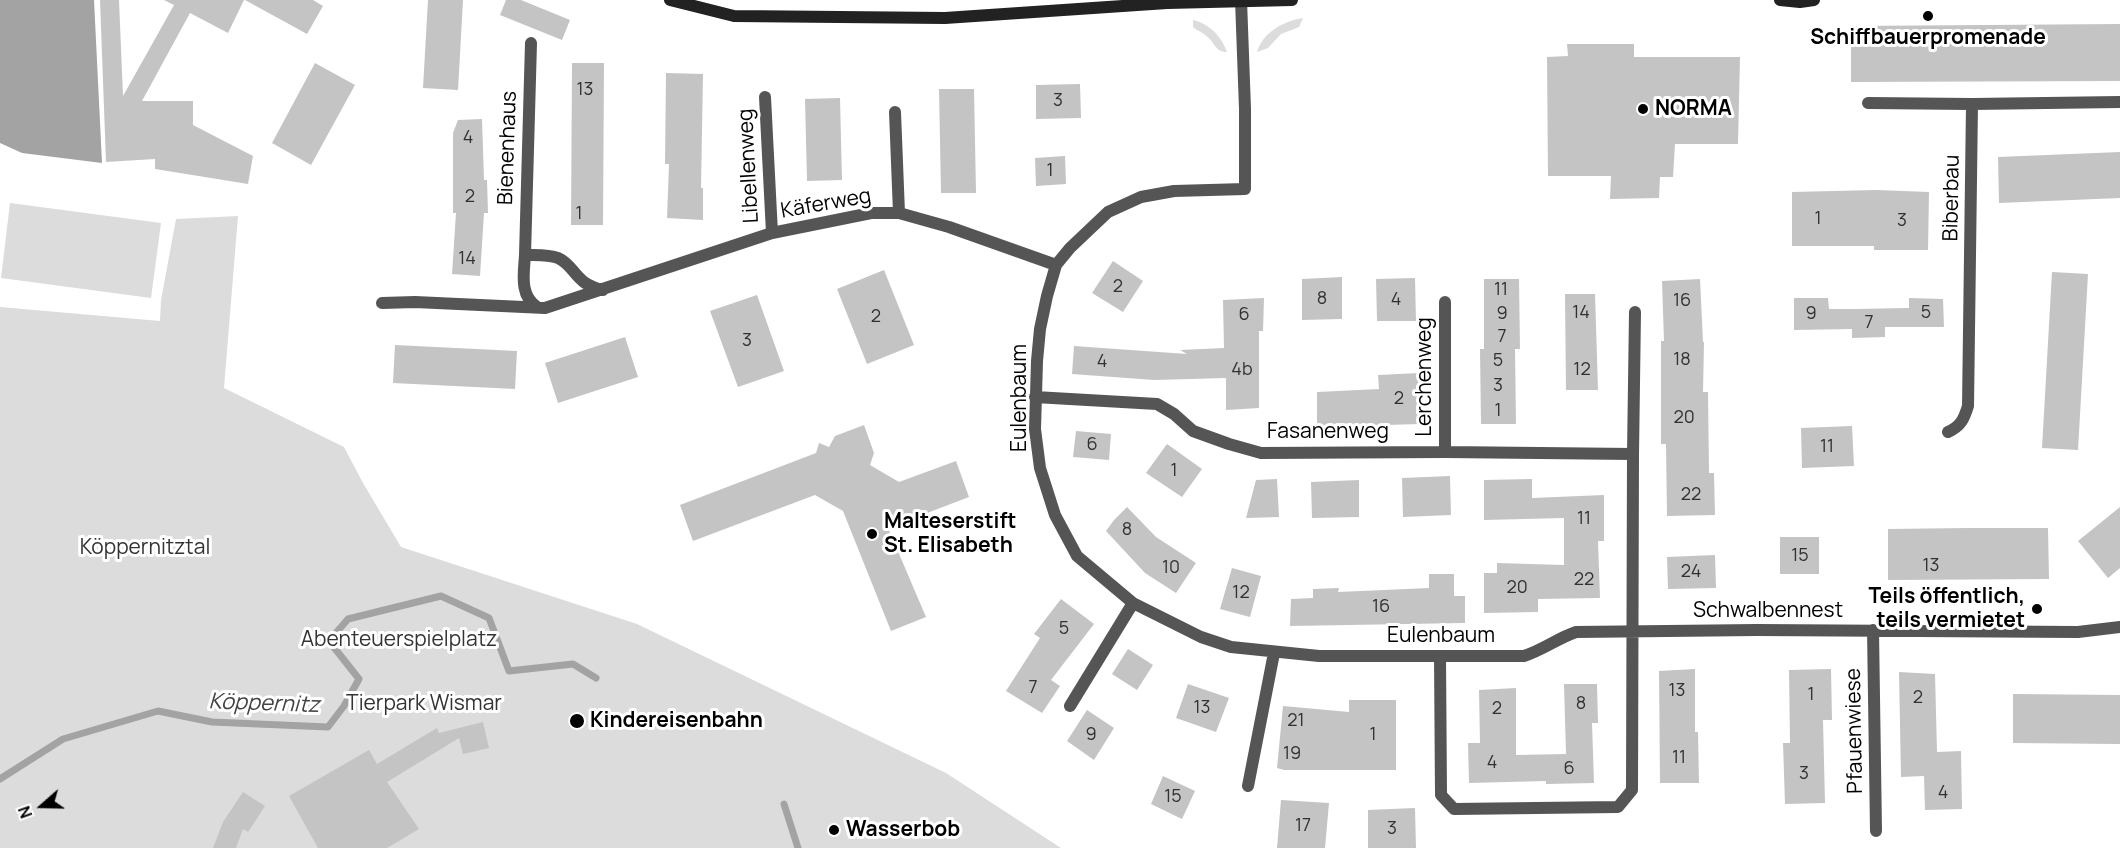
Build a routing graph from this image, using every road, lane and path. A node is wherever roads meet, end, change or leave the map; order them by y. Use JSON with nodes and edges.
{"nodes":[{"id":1,"x":670,"y":0,"type":"edge"},
{"id":2,"x":1241,"y":0,"type":"edge"},
{"id":3,"x":1292,"y":0,"type":"edge"},
{"id":4,"x":1780,"y":0,"type":"edge"},
{"id":5,"x":1814,"y":0,"type":"edge"},
{"id":6,"x":531,"y":43,"type":"dead end"},
{"id":7,"x":765,"y":97,"type":"dead end"},
{"id":8,"x":2120,"y":102,"type":"edge"},
{"id":9,"x":1868,"y":104,"type":"dead end"},
{"id":10,"x":1972,"y":104,"type":"junction"},
{"id":11,"x":895,"y":112,"type":"dead end"},
{"id":12,"x":898,"y":213,"type":"junction"},
{"id":13,"x":772,"y":233,"type":"junction"},
{"id":14,"x":525,"y":255,"type":"junction"},
{"id":15,"x":1056,"y":264,"type":"junction"},
{"id":16,"x":603,"y":290,"type":"junction"},
{"id":17,"x":1445,"y":302,"type":"dead end"},
{"id":18,"x":382,"y":303,"type":"dead end"},
{"id":19,"x":537,"y":307,"type":"junction"},
{"id":20,"x":1635,"y":312,"type":"dead end"},
{"id":21,"x":1035,"y":397,"type":"junction"},
{"id":22,"x":1948,"y":432,"type":"dead end"},
{"id":23,"x":1445,"y":452,"type":"junction"},
{"id":24,"x":1633,"y":454,"type":"junction"},
{"id":25,"x":1132,"y":603,"type":"junction"},
{"id":26,"x":2120,"y":627,"type":"edge"},
{"id":27,"x":1873,"y":630,"type":"junction"},
{"id":28,"x":1632,"y":631,"type":"junction"},
{"id":29,"x":1274,"y":653,"type":"junction"},
{"id":30,"x":1440,"y":656,"type":"junction"},
{"id":31,"x":1070,"y":706,"type":"dead end"},
{"id":32,"x":1248,"y":786,"type":"dead end"},
{"id":33,"x":1876,"y":831,"type":"dead end"}],
"edges":[{"from":1,"to":2,"type":"street"},
{"from":2,"to":3,"type":"street"},
{"from":2,"to":15,"type":"street","name":"Eulenbaum"},
{"from":4,"to":5,"type":"street"},
{"from":6,"to":14,"type":"street","name":"Bienenhaus"},
{"from":7,"to":13,"type":"street","name":"Libellenweg"},
{"from":8,"to":10,"type":"street"},
{"from":9,"to":10,"type":"street"},
{"from":10,"to":22,"type":"street","name":"Biberbau"},
{"from":11,"to":12,"type":"street"},
{"from":12,"to":13,"type":"street","name":"Käferweg"},
{"from":12,"to":15,"type":"street","name":"Käferweg"},
{"from":13,"to":16,"type":"street","name":"Käferweg"},
{"from":14,"to":16,"type":"street"},
{"from":14,"to":19,"type":"street"},
{"from":15,"to":21,"type":"street","name":"Eulenbaum"},
{"from":16,"to":19,"type":"street","name":"Käferweg"},
{"from":17,"to":23,"type":"street","name":"Lerchenweg"},
{"from":18,"to":19,"type":"street","name":"Käferweg"},
{"from":20,"to":24,"type":"street"},
{"from":21,"to":23,"type":"street","name":"Fasanenweg"},
{"from":21,"to":25,"type":"street","name":"Eulenbaum"},
{"from":23,"to":24,"type":"street","name":"Fasanenweg"},
{"from":24,"to":28,"type":"street"},
{"from":25,"to":29,"type":"street","name":"Eulenbaum"},
{"from":25,"to":31,"type":"street"},
{"from":26,"to":27,"type":"street","name":"Schwalbennest"},
{"from":27,"to":28,"type":"street","name":"Schwalbennest"},
{"from":27,"to":33,"type":"street","name":"Pfauenwiese"},
{"from":28,"to":30,"type":"street","name":"Eulenbaum"},
{"from":28,"to":30,"type":"street"},
{"from":29,"to":30,"type":"street","name":"Eulenbaum"},
{"from":29,"to":32,"type":"street"}]}
